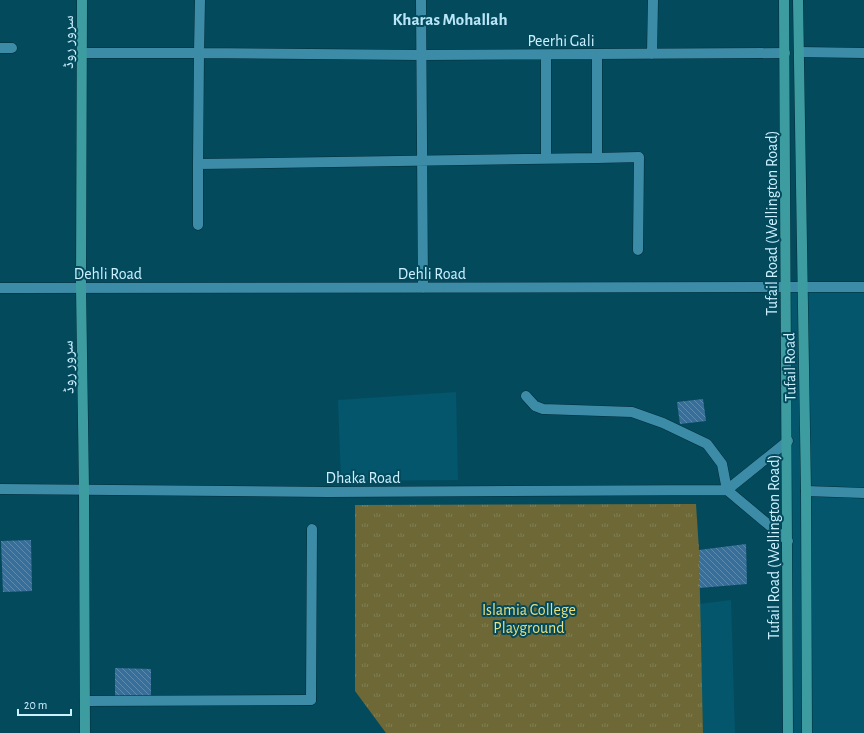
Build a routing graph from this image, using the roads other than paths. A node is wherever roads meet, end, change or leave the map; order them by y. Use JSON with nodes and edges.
{"nodes":[{"id":1,"x":82,"y":0,"type":"edge"},
{"id":2,"x":200,"y":0,"type":"edge"},
{"id":3,"x":421,"y":0,"type":"edge"},
{"id":4,"x":653,"y":0,"type":"edge"},
{"id":5,"x":784,"y":0,"type":"edge"},
{"id":6,"x":798,"y":0,"type":"edge"},
{"id":7,"x":0,"y":48,"type":"edge"},
{"id":8,"x":12,"y":48,"type":"dead end"},
{"id":9,"x":799,"y":52,"type":"junction"},
{"id":10,"x":82,"y":53,"type":"junction"},
{"id":11,"x":200,"y":53,"type":"junction"},
{"id":12,"x":785,"y":53,"type":"junction"},
{"id":13,"x":864,"y":53,"type":"edge"},
{"id":14,"x":597,"y":54,"type":"junction"},
{"id":15,"x":652,"y":54,"type":"junction"},
{"id":16,"x":421,"y":55,"type":"junction"},
{"id":17,"x":546,"y":55,"type":"junction"},
{"id":18,"x":546,"y":158,"type":"junction"},
{"id":19,"x":597,"y":158,"type":"junction"},
{"id":20,"x":422,"y":160,"type":"junction"},
{"id":21,"x":198,"y":164,"type":"junction"},
{"id":22,"x":198,"y":225,"type":"dead end"},
{"id":23,"x":638,"y":250,"type":"dead end"},
{"id":24,"x":81,"y":287,"type":"junction"},
{"id":25,"x":786,"y":287,"type":"junction"},
{"id":26,"x":803,"y":287,"type":"junction"},
{"id":27,"x":864,"y":287,"type":"edge"},
{"id":28,"x":0,"y":288,"type":"edge"},
{"id":29,"x":422,"y":288,"type":"junction"},
{"id":30,"x":526,"y":396,"type":"dead end"},
{"id":31,"x":788,"y":440,"type":"junction"},
{"id":32,"x":0,"y":489,"type":"edge"},
{"id":33,"x":84,"y":489,"type":"junction"},
{"id":34,"x":727,"y":490,"type":"junction"},
{"id":35,"x":806,"y":491,"type":"junction"},
{"id":36,"x":864,"y":493,"type":"edge"},
{"id":37,"x":312,"y":529,"type":"dead end"},
{"id":38,"x":788,"y":541,"type":"junction"},
{"id":39,"x":85,"y":701,"type":"junction"},
{"id":40,"x":85,"y":733,"type":"edge"},
{"id":41,"x":788,"y":733,"type":"edge"},
{"id":42,"x":807,"y":733,"type":"edge"}],
"edges":[{"from":1,"to":10,"type":"main road","name":"سرور روڈ"},
{"from":2,"to":11,"type":"street"},
{"from":3,"to":16,"type":"street"},
{"from":4,"to":15,"type":"street"},
{"from":5,"to":12,"type":"main road","name":"Tufail Road (Wellington Road)"},
{"from":6,"to":9,"type":"main road","name":"Tufail Road"},
{"from":7,"to":8,"type":"street"},
{"from":9,"to":13,"type":"street"},
{"from":9,"to":26,"type":"main road","name":"Tufail Road"},
{"from":10,"to":11,"type":"street","name":"Peerhi Gali"},
{"from":10,"to":24,"type":"main road","name":"سرور روڈ"},
{"from":11,"to":16,"type":"street","name":"Peerhi Gali"},
{"from":11,"to":21,"type":"street"},
{"from":12,"to":15,"type":"street","name":"Peerhi Gali"},
{"from":12,"to":25,"type":"main road","name":"Tufail Road (Wellington Road)"},
{"from":14,"to":15,"type":"street","name":"Peerhi Gali"},
{"from":14,"to":17,"type":"street","name":"Peerhi Gali"},
{"from":14,"to":19,"type":"street"},
{"from":16,"to":17,"type":"street","name":"Peerhi Gali"},
{"from":16,"to":20,"type":"street"},
{"from":17,"to":18,"type":"street"},
{"from":18,"to":19,"type":"street"},
{"from":18,"to":20,"type":"street"},
{"from":19,"to":23,"type":"street"},
{"from":20,"to":21,"type":"street"},
{"from":20,"to":29,"type":"street"},
{"from":21,"to":22,"type":"street"},
{"from":24,"to":28,"type":"street","name":"Dehli Road"},
{"from":24,"to":29,"type":"street","name":"Dehli Road"},
{"from":24,"to":33,"type":"main road","name":"سرور روڈ"},
{"from":25,"to":26,"type":"street","name":"Dehli Road"},
{"from":25,"to":29,"type":"street","name":"Dehli Road"},
{"from":25,"to":31,"type":"main road","name":"Tufail Road (Wellington Road)"},
{"from":26,"to":27,"type":"street","name":"Dehli Road"},
{"from":26,"to":35,"type":"main road","name":"Tufail Road"},
{"from":30,"to":34,"type":"street"},
{"from":31,"to":34,"type":"street"},
{"from":31,"to":38,"type":"main road","name":"Tufail Road (Wellington Road)"},
{"from":32,"to":33,"type":"street","name":"Dhaka Road"},
{"from":33,"to":34,"type":"street","name":"Dhaka Road"},
{"from":33,"to":39,"type":"main road","name":"سرور روڈ"},
{"from":34,"to":38,"type":"street"},
{"from":35,"to":36,"type":"street"},
{"from":35,"to":42,"type":"main road","name":"Tufail Road"},
{"from":37,"to":39,"type":"street"},
{"from":38,"to":41,"type":"main road","name":"Tufail Road (Wellington Road)"},
{"from":39,"to":40,"type":"main road","name":"سرور روڈ"}]}
